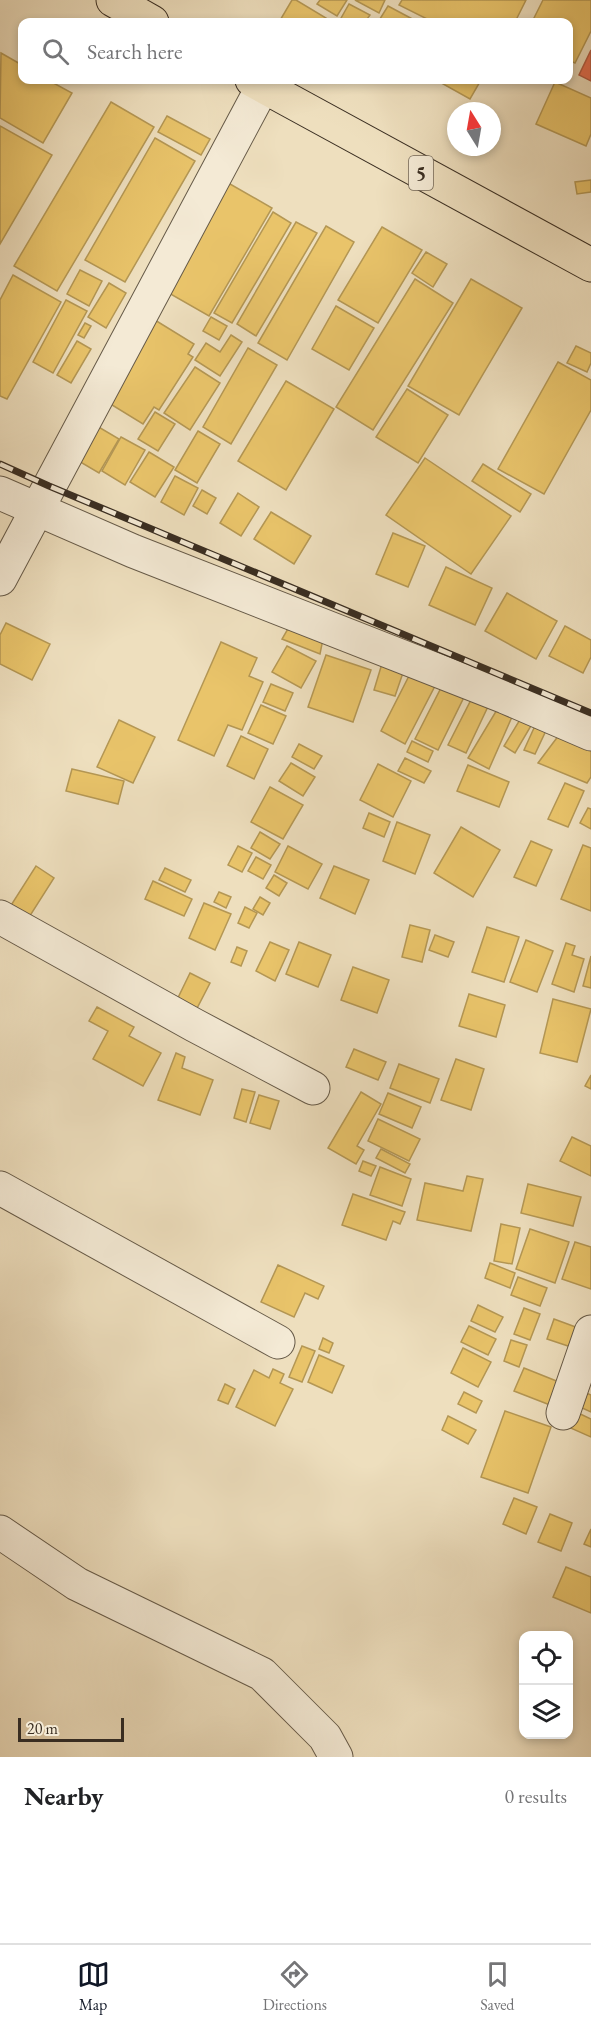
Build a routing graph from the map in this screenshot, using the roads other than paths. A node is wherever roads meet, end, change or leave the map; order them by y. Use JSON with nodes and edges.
{"nodes":[{"id":1,"x":113,"y":0,"type":"edge"},
{"id":2,"x":145,"y":18,"type":"edge"},
{"id":3,"x":256,"y":84,"type":"edge"},
{"id":4,"x":259,"y":84,"type":"edge"},
{"id":5,"x":591,"y":265,"type":"edge"},
{"id":6,"x":0,"y":493,"type":"edge"},
{"id":7,"x":36,"y":510,"type":"junction"},
{"id":8,"x":0,"y":579,"type":"edge"},
{"id":9,"x":591,"y":734,"type":"edge"},
{"id":10,"x":0,"y":917,"type":"edge"},
{"id":11,"x":313,"y":1088,"type":"dead end"},
{"id":12,"x":0,"y":1188,"type":"edge"},
{"id":13,"x":591,"y":1332,"type":"edge"},
{"id":14,"x":278,"y":1342,"type":"dead end"},
{"id":15,"x":563,"y":1413,"type":"dead end"},
{"id":16,"x":0,"y":1532,"type":"edge"},
{"id":17,"x":336,"y":1757,"type":"edge"}],
"edges":[{"from":1,"to":2,"type":"highway"},
{"from":3,"to":7,"type":"street"},
{"from":4,"to":5,"type":"highway","number":"5"},
{"from":6,"to":7,"type":"street"},
{"from":7,"to":8,"type":"street"},
{"from":7,"to":9,"type":"street"},
{"from":10,"to":11,"type":"street"},
{"from":12,"to":14,"type":"street"},
{"from":13,"to":15,"type":"street"},
{"from":16,"to":17,"type":"street"}]}
